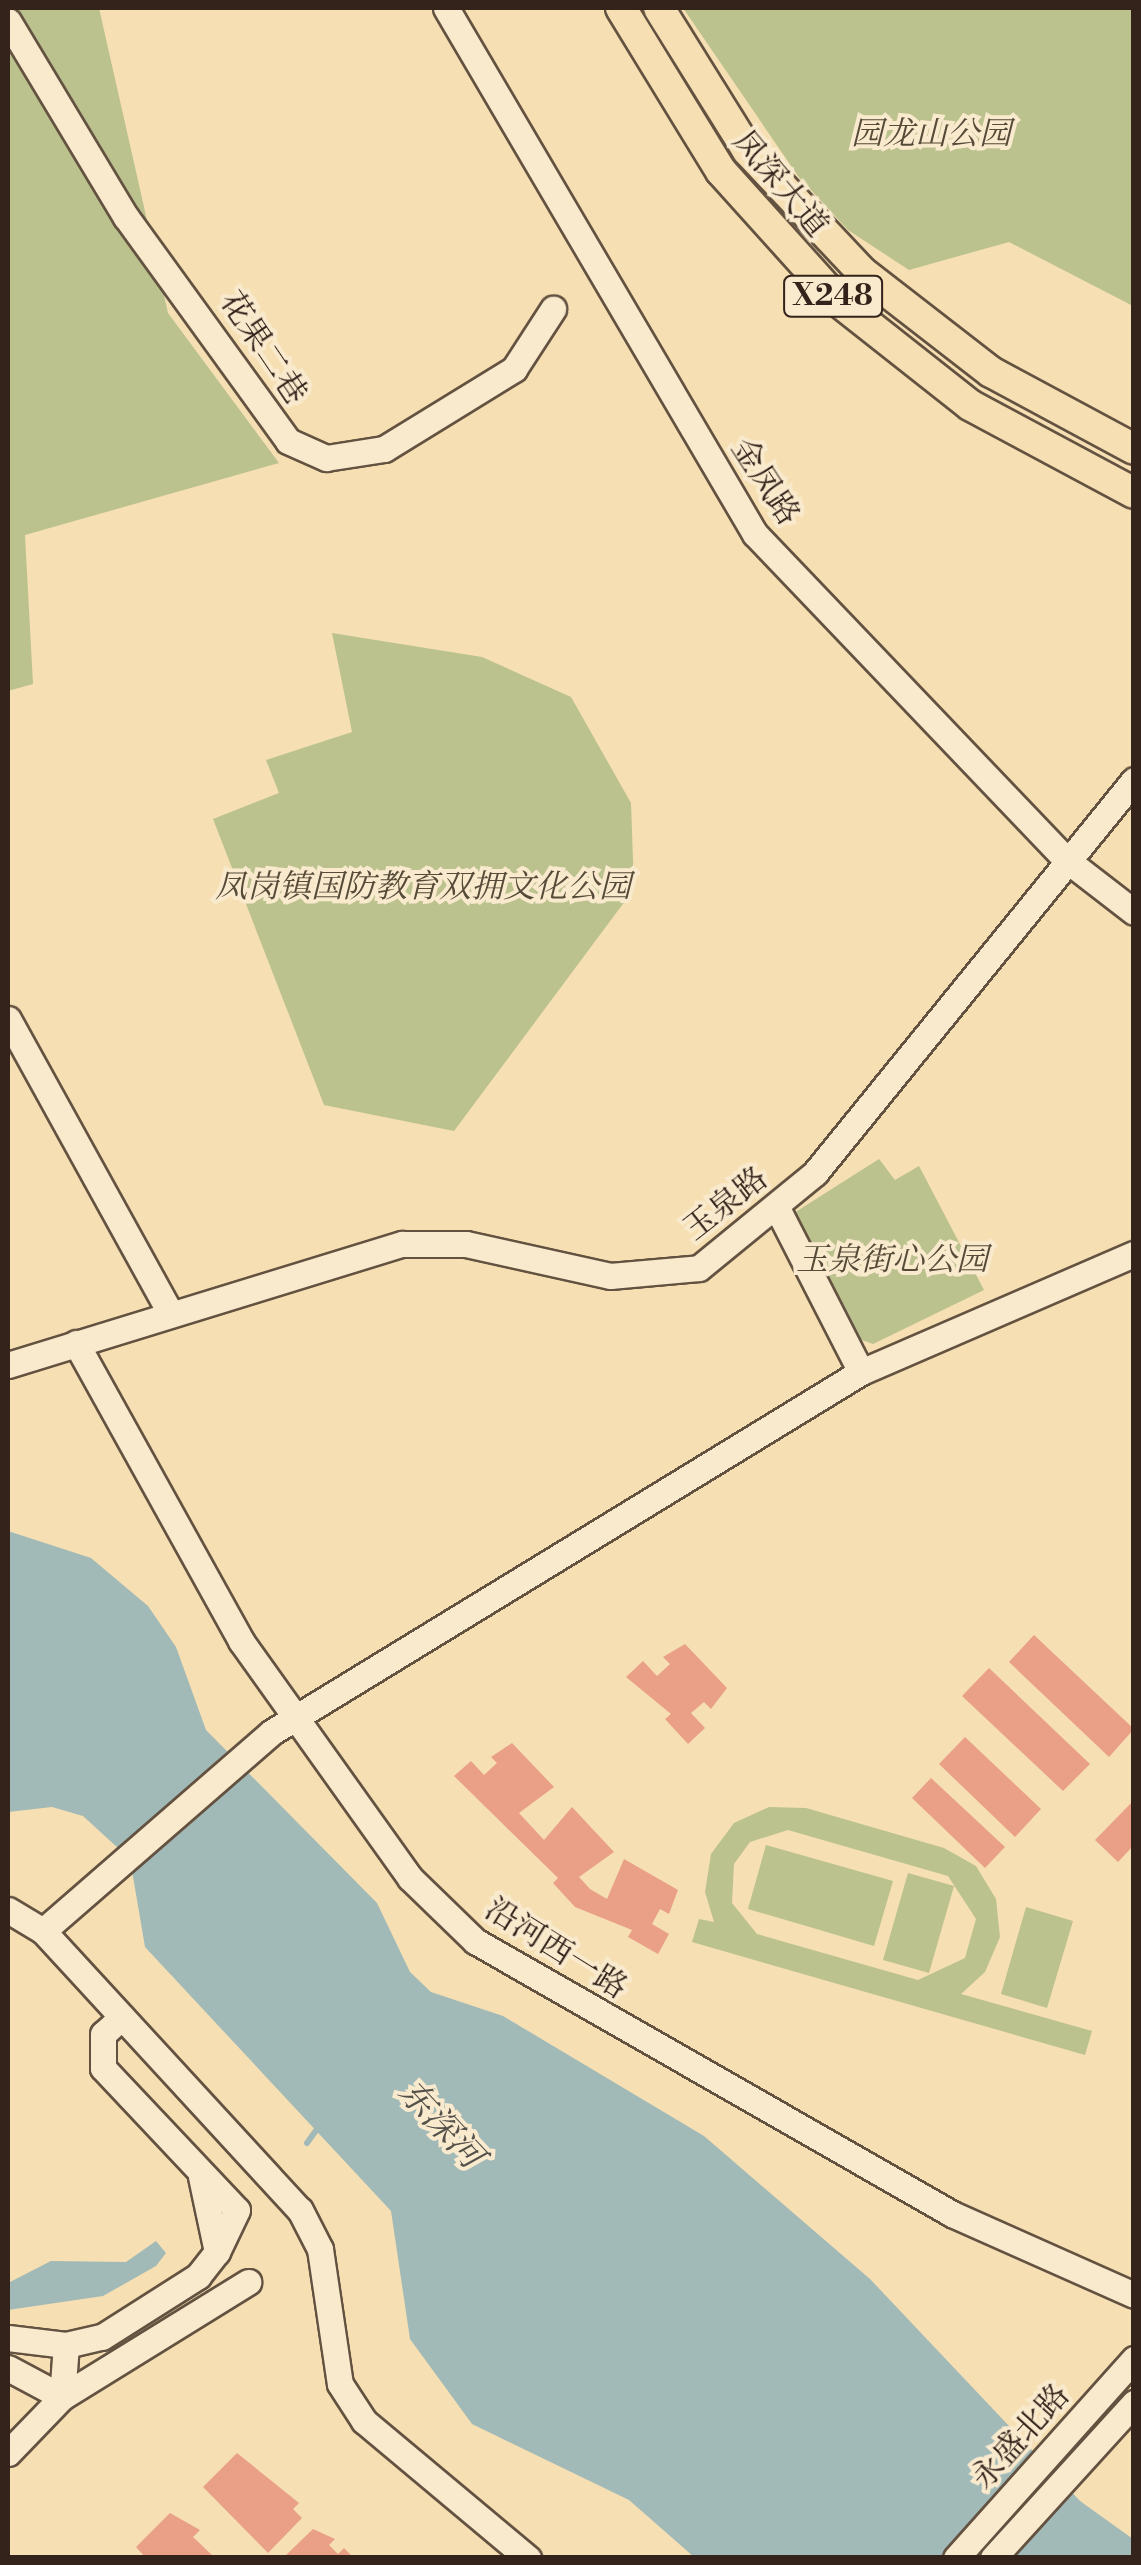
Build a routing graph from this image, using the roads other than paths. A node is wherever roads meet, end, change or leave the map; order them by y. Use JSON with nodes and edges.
{"nodes":[{"id":1,"x":446,"y":8,"type":"edge"},
{"id":2,"x":621,"y":8,"type":"edge"},
{"id":3,"x":659,"y":8,"type":"edge"},
{"id":4,"x":8,"y":21,"type":"edge"},
{"id":5,"x":553,"y":309,"type":"dead end"},
{"id":6,"x":1134,"y":449,"type":"edge"},
{"id":7,"x":1134,"y":493,"type":"edge"},
{"id":8,"x":1134,"y":780,"type":"edge"},
{"id":9,"x":1068,"y":861,"type":"junction"},
{"id":10,"x":1134,"y":912,"type":"edge"},
{"id":11,"x":8,"y":1020,"type":"edge"},
{"id":12,"x":777,"y":1208,"type":"junction"},
{"id":13,"x":1131,"y":1263,"type":"edge"},
{"id":14,"x":170,"y":1313,"type":"junction"},
{"id":15,"x":76,"y":1343,"type":"junction"},
{"id":16,"x":8,"y":1364,"type":"edge"},
{"id":17,"x":860,"y":1372,"type":"junction"},
{"id":18,"x":298,"y":1722,"type":"junction"},
{"id":19,"x":8,"y":1910,"type":"edge"},
{"id":20,"x":43,"y":1931,"type":"junction"},
{"id":21,"x":122,"y":2017,"type":"junction"},
{"id":22,"x":248,"y":2282,"type":"dead end"},
{"id":23,"x":1134,"y":2295,"type":"edge"},
{"id":24,"x":8,"y":2338,"type":"edge"},
{"id":25,"x":66,"y":2346,"type":"junction"},
{"id":26,"x":1134,"y":2359,"type":"edge"},
{"id":27,"x":8,"y":2368,"type":"edge"},
{"id":28,"x":62,"y":2397,"type":"junction"},
{"id":29,"x":1134,"y":2403,"type":"edge"},
{"id":30,"x":8,"y":2453,"type":"edge"},
{"id":31,"x":528,"y":2558,"type":"edge"},
{"id":32,"x":956,"y":2558,"type":"edge"},
{"id":33,"x":993,"y":2558,"type":"edge"}],
"edges":[{"from":1,"to":9,"type":"street","name":"金凤路"},
{"from":2,"to":7,"type":"main road","name":"凤深大道","number":"X248"},
{"from":3,"to":6,"type":"main road","name":"凤深大道","number":"X248"},
{"from":4,"to":5,"type":"street","name":"花果二巷"},
{"from":8,"to":9,"type":"street","name":"玉泉路"},
{"from":9,"to":10,"type":"street","name":"金凤路"},
{"from":9,"to":12,"type":"street","name":"玉泉路"},
{"from":11,"to":14,"type":"street"},
{"from":12,"to":14,"type":"street","name":"玉泉路"},
{"from":12,"to":17,"type":"street"},
{"from":13,"to":17,"type":"street"},
{"from":14,"to":15,"type":"street","name":"玉泉路"},
{"from":15,"to":16,"type":"street","name":"玉泉路"},
{"from":15,"to":18,"type":"street","name":"沿河西一路"},
{"from":17,"to":18,"type":"street"},
{"from":18,"to":20,"type":"street"},
{"from":18,"to":23,"type":"street","name":"沿河西一路"},
{"from":19,"to":20,"type":"street"},
{"from":20,"to":21,"type":"street"},
{"from":21,"to":25,"type":"street"},
{"from":21,"to":31,"type":"street"},
{"from":22,"to":28,"type":"street"},
{"from":24,"to":25,"type":"street"},
{"from":25,"to":28,"type":"street"},
{"from":26,"to":32,"type":"street","name":"永盛北路"},
{"from":27,"to":28,"type":"street"},
{"from":28,"to":30,"type":"street"},
{"from":29,"to":33,"type":"street","name":"永盛北路"}]}
